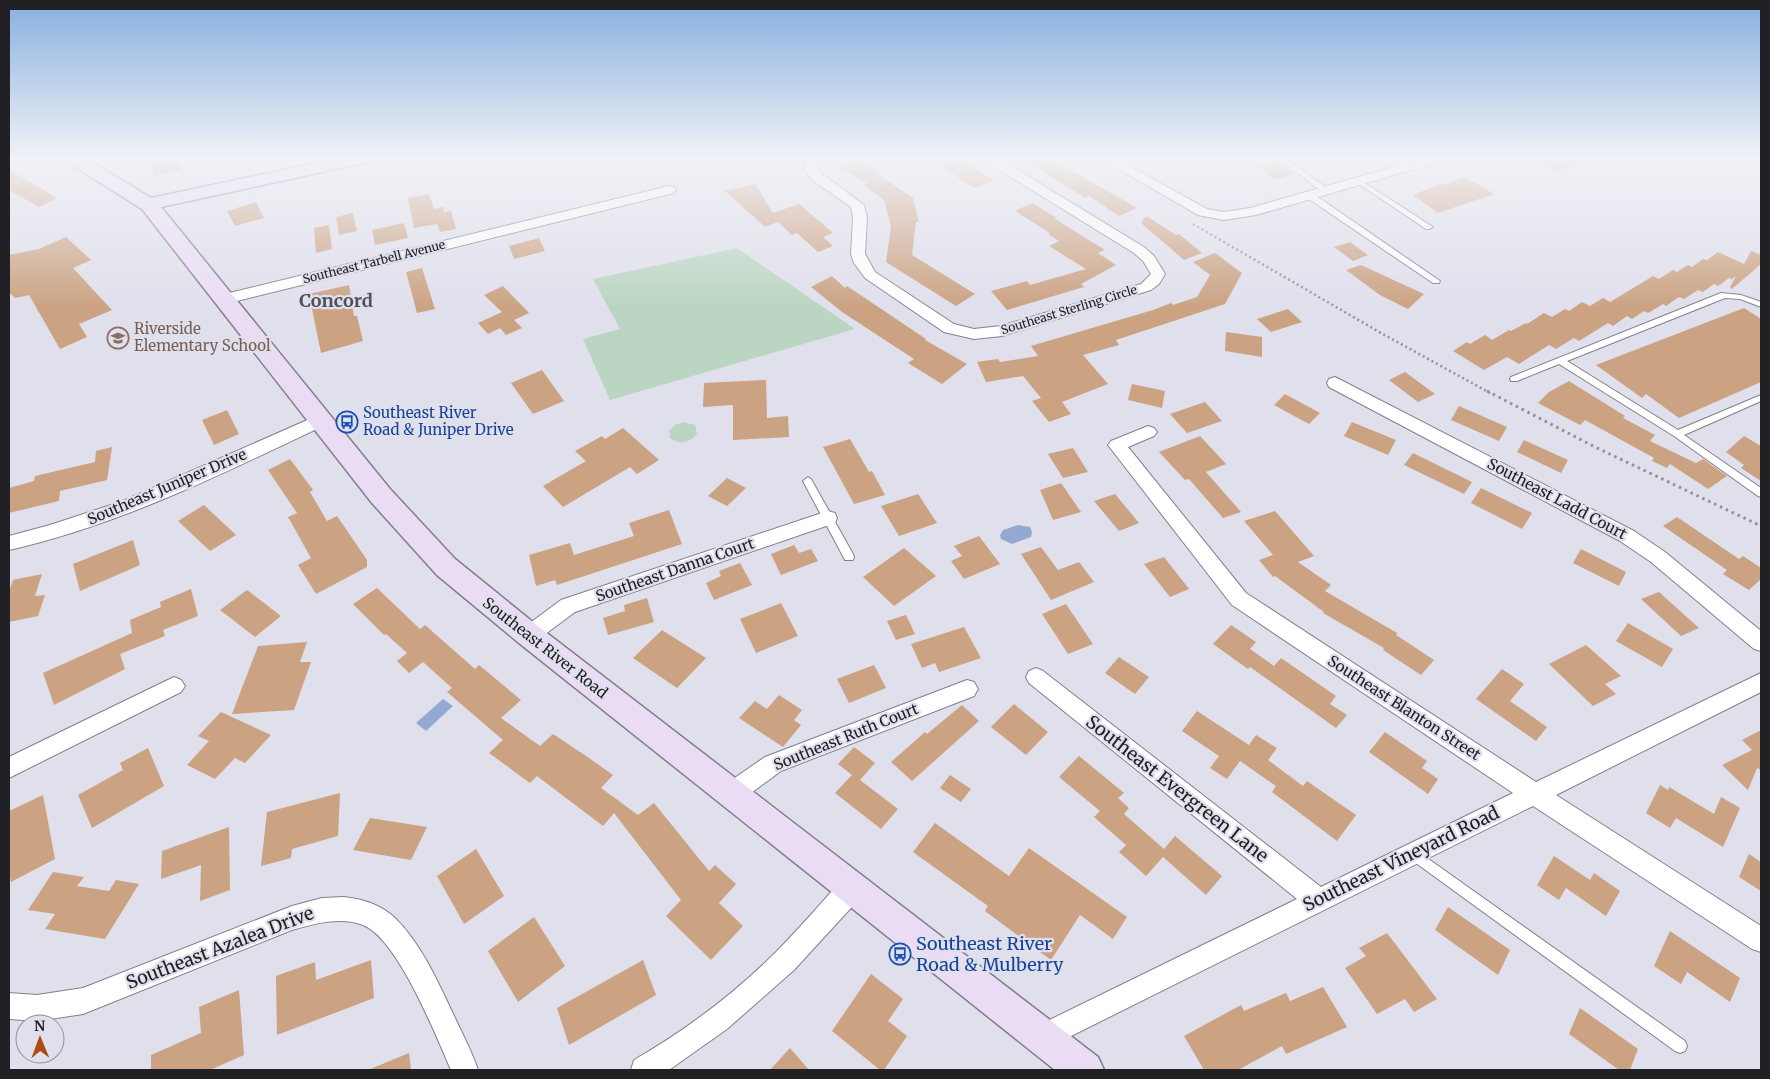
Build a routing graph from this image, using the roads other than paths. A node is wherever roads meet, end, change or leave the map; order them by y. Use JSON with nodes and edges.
{"nodes":[{"id":1,"x":152,"y":208,"type":"edge"},
{"id":2,"x":594,"y":208,"type":"edge"},
{"id":3,"x":858,"y":208,"type":"edge"},
{"id":4,"x":1072,"y":208,"type":"edge"},
{"id":5,"x":1194,"y":208,"type":"edge"},
{"id":6,"x":1263,"y":208,"type":"edge"},
{"id":7,"x":1329,"y":208,"type":"edge"},
{"id":8,"x":1402,"y":208,"type":"edge"},
{"id":9,"x":1429,"y":226,"type":"dead end"},
{"id":10,"x":1436,"y":281,"type":"dead end"},
{"id":11,"x":225,"y":299,"type":"junction"},
{"id":12,"x":1761,"y":305,"type":"edge"},
{"id":13,"x":1559,"y":360,"type":"junction"},
{"id":14,"x":1514,"y":379,"type":"dead end"},
{"id":15,"x":1336,"y":382,"type":"dead end"},
{"id":16,"x":1761,"y":398,"type":"edge"},
{"id":17,"x":321,"y":420,"type":"junction"},
{"id":18,"x":1148,"y":432,"type":"dead end"},
{"id":19,"x":1677,"y":434,"type":"junction"},
{"id":20,"x":808,"y":482,"type":"dead end"},
{"id":21,"x":1761,"y":493,"type":"edge"},
{"id":22,"x":828,"y":518,"type":"junction"},
{"id":23,"x":9,"y":544,"type":"edge"},
{"id":24,"x":849,"y":557,"type":"dead end"},
{"id":25,"x":529,"y":635,"type":"junction"},
{"id":26,"x":1761,"y":643,"type":"edge"},
{"id":27,"x":1036,"y":677,"type":"dead end"},
{"id":28,"x":1761,"y":682,"type":"edge"},
{"id":29,"x":174,"y":686,"type":"dead end"},
{"id":30,"x":967,"y":689,"type":"dead end"},
{"id":31,"x":9,"y":768,"type":"edge"},
{"id":32,"x":1533,"y":793,"type":"junction"},
{"id":33,"x":731,"y":794,"type":"junction"},
{"id":34,"x":1412,"y":854,"type":"junction"},
{"id":35,"x":852,"y":888,"type":"junction"},
{"id":36,"x":1318,"y":900,"type":"junction"},
{"id":37,"x":1761,"y":940,"type":"edge"},
{"id":38,"x":9,"y":1006,"type":"edge"},
{"id":39,"x":1042,"y":1036,"type":"junction"},
{"id":40,"x":1680,"y":1046,"type":"dead end"},
{"id":41,"x":466,"y":1070,"type":"edge"},
{"id":42,"x":644,"y":1070,"type":"edge"},
{"id":43,"x":1085,"y":1070,"type":"edge"}],
"edges":[{"from":1,"to":11,"type":"street","name":"Southeast River Road"},
{"from":2,"to":11,"type":"street","name":"Southeast Tarbell Avenue"},
{"from":3,"to":4,"type":"street","name":"Southeast Sterling Circle"},
{"from":5,"to":6,"type":"street"},
{"from":7,"to":10,"type":"lane"},
{"from":8,"to":9,"type":"lane"},
{"from":11,"to":17,"type":"street","name":"Southeast River Road"},
{"from":12,"to":13,"type":"lane"},
{"from":13,"to":14,"type":"lane"},
{"from":13,"to":19,"type":"lane"},
{"from":15,"to":26,"type":"street","name":"Southeast Ladd Court"},
{"from":16,"to":19,"type":"lane"},
{"from":17,"to":23,"type":"street","name":"Southeast Juniper Drive"},
{"from":17,"to":25,"type":"street","name":"Southeast River Road"},
{"from":18,"to":32,"type":"street","name":"Southeast Blanton Street"},
{"from":19,"to":21,"type":"lane"},
{"from":20,"to":22,"type":"lane"},
{"from":22,"to":24,"type":"lane"},
{"from":22,"to":25,"type":"street","name":"Southeast Danna Court"},
{"from":25,"to":33,"type":"street","name":"Southeast River Road"},
{"from":27,"to":36,"type":"street","name":"Southeast Evergreen Lane"},
{"from":28,"to":32,"type":"street","name":"Southeast Vineyard Road"},
{"from":29,"to":31,"type":"street"},
{"from":30,"to":33,"type":"street","name":"Southeast Ruth Court"},
{"from":32,"to":34,"type":"street","name":"Southeast Vineyard Road"},
{"from":32,"to":37,"type":"street","name":"Southeast Blanton Street"},
{"from":33,"to":35,"type":"street","name":"Southeast River Road"},
{"from":34,"to":36,"type":"street","name":"Southeast Vineyard Road"},
{"from":34,"to":40,"type":"lane"},
{"from":35,"to":39,"type":"street","name":"Southeast River Road"},
{"from":35,"to":42,"type":"street"},
{"from":36,"to":39,"type":"street","name":"Southeast Vineyard Road"},
{"from":38,"to":41,"type":"street","name":"Southeast Azalea Drive"},
{"from":39,"to":43,"type":"street","name":"Southeast River Road"}]}
